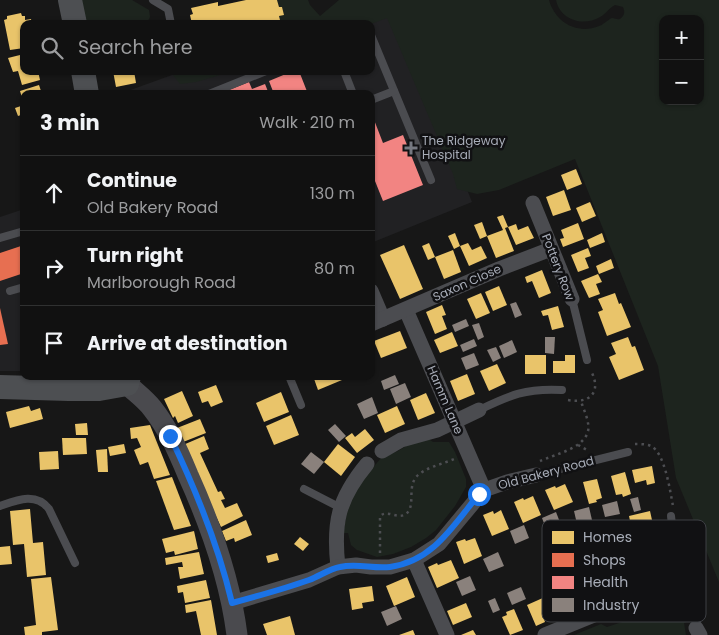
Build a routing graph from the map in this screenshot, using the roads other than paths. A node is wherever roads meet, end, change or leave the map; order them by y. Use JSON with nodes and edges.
{"nodes":[{"id":1,"x":70,"y":0,"type":"edge"},
{"id":2,"x":153,"y":0,"type":"edge"},
{"id":3,"x":73,"y":20,"type":"edge"},
{"id":4,"x":171,"y":20,"type":"edge"},
{"id":5,"x":375,"y":45,"type":"edge"},
{"id":6,"x":83,"y":75,"type":"edge"},
{"id":7,"x":256,"y":75,"type":"edge"},
{"id":8,"x":346,"y":75,"type":"edge"},
{"id":9,"x":86,"y":90,"type":"edge"},
{"id":10,"x":219,"y":90,"type":"edge"},
{"id":11,"x":351,"y":90,"type":"edge"},
{"id":12,"x":394,"y":90,"type":"junction"},
{"id":13,"x":375,"y":98,"type":"edge"},
{"id":14,"x":431,"y":180,"type":"dead end"},
{"id":15,"x":533,"y":203,"type":"dead end"},
{"id":16,"x":20,"y":232,"type":"edge"},
{"id":17,"x":0,"y":238,"type":"edge"},
{"id":18,"x":551,"y":249,"type":"junction"},
{"id":19,"x":20,"y":288,"type":"edge"},
{"id":20,"x":10,"y":290,"type":"dead end"},
{"id":21,"x":572,"y":299,"type":"joint"},
{"id":22,"x":406,"y":310,"type":"junction"},
{"id":23,"x":377,"y":322,"type":"edge"},
{"id":24,"x":587,"y":360,"type":"road end"},
{"id":25,"x":128,"y":380,"type":"edge"},
{"id":26,"x":291,"y":380,"type":"edge"},
{"id":27,"x":0,"y":386,"type":"edge"},
{"id":28,"x":562,"y":390,"type":"road end"},
{"id":29,"x":301,"y":405,"type":"dead end"},
{"id":30,"x":478,"y":410,"type":"joint"},
{"id":31,"x":454,"y":422,"type":"junction"},
{"id":32,"x":382,"y":451,"type":"dead end"},
{"id":33,"x":628,"y":452,"type":"dead end"},
{"id":34,"x":367,"y":464,"type":"dead end"},
{"id":35,"x":536,"y":475,"type":"joint"},
{"id":36,"x":304,"y":489,"type":"dead end"},
{"id":37,"x":484,"y":490,"type":"junction"},
{"id":38,"x":0,"y":506,"type":"edge"},
{"id":39,"x":341,"y":508,"type":"junction"},
{"id":40,"x":671,"y":516,"type":"dead end"},
{"id":41,"x":671,"y":520,"type":"edge"},
{"id":42,"x":414,"y":560,"type":"junction"},
{"id":43,"x":75,"y":562,"type":"dead end"},
{"id":44,"x":338,"y":567,"type":"junction"},
{"id":45,"x":232,"y":603,"type":"junction"},
{"id":46,"x":577,"y":622,"type":"edge"},
{"id":47,"x":237,"y":635,"type":"edge"},
{"id":48,"x":447,"y":635,"type":"edge"},
{"id":49,"x":545,"y":635,"type":"edge"}],
"edges":[{"from":1,"to":3,"type":"main road"},
{"from":2,"to":4,"type":"lane"},
{"from":5,"to":12,"type":"lane"},
{"from":6,"to":9,"type":"main road"},
{"from":7,"to":10,"type":"lane"},
{"from":8,"to":11,"type":"lane"},
{"from":12,"to":13,"type":"lane"},
{"from":12,"to":14,"type":"lane"},
{"from":15,"to":18,"type":"street","name":"Pottery Row"},
{"from":16,"to":17,"type":"lane"},
{"from":18,"to":21,"type":"street","name":"Pottery Row"},
{"from":18,"to":22,"type":"street","name":"Saxon Close"},
{"from":19,"to":20,"type":"lane"},
{"from":21,"to":24,"type":"lane","name":"Pottery Row"},
{"from":22,"to":23,"type":"street","name":"Saxon Close"},
{"from":22,"to":31,"type":"street","name":"Hamm Lane"},
{"from":25,"to":27,"type":"main road"},
{"from":25,"to":45,"type":"main road"},
{"from":26,"to":29,"type":"lane"},
{"from":28,"to":30,"type":"lane"},
{"from":30,"to":31,"type":"street"},
{"from":31,"to":32,"type":"street"},
{"from":31,"to":37,"type":"street","name":"Hamm Lane"},
{"from":33,"to":35,"type":"lane","name":"Old Bakery Road"},
{"from":34,"to":39,"type":"street"},
{"from":35,"to":37,"type":"street","name":"Old Bakery Road"},
{"from":36,"to":39,"type":"lane"},
{"from":37,"to":42,"type":"street","name":"Old Bakery Road"},
{"from":38,"to":43,"type":"lane"},
{"from":39,"to":44,"type":"street"},
{"from":40,"to":41,"type":"lane"},
{"from":42,"to":44,"type":"street","name":"Old Bakery Road"},
{"from":42,"to":48,"type":"street"},
{"from":44,"to":45,"type":"street","name":"Old Bakery Road"},
{"from":45,"to":47,"type":"main road"},
{"from":46,"to":49,"type":"street"}]}
